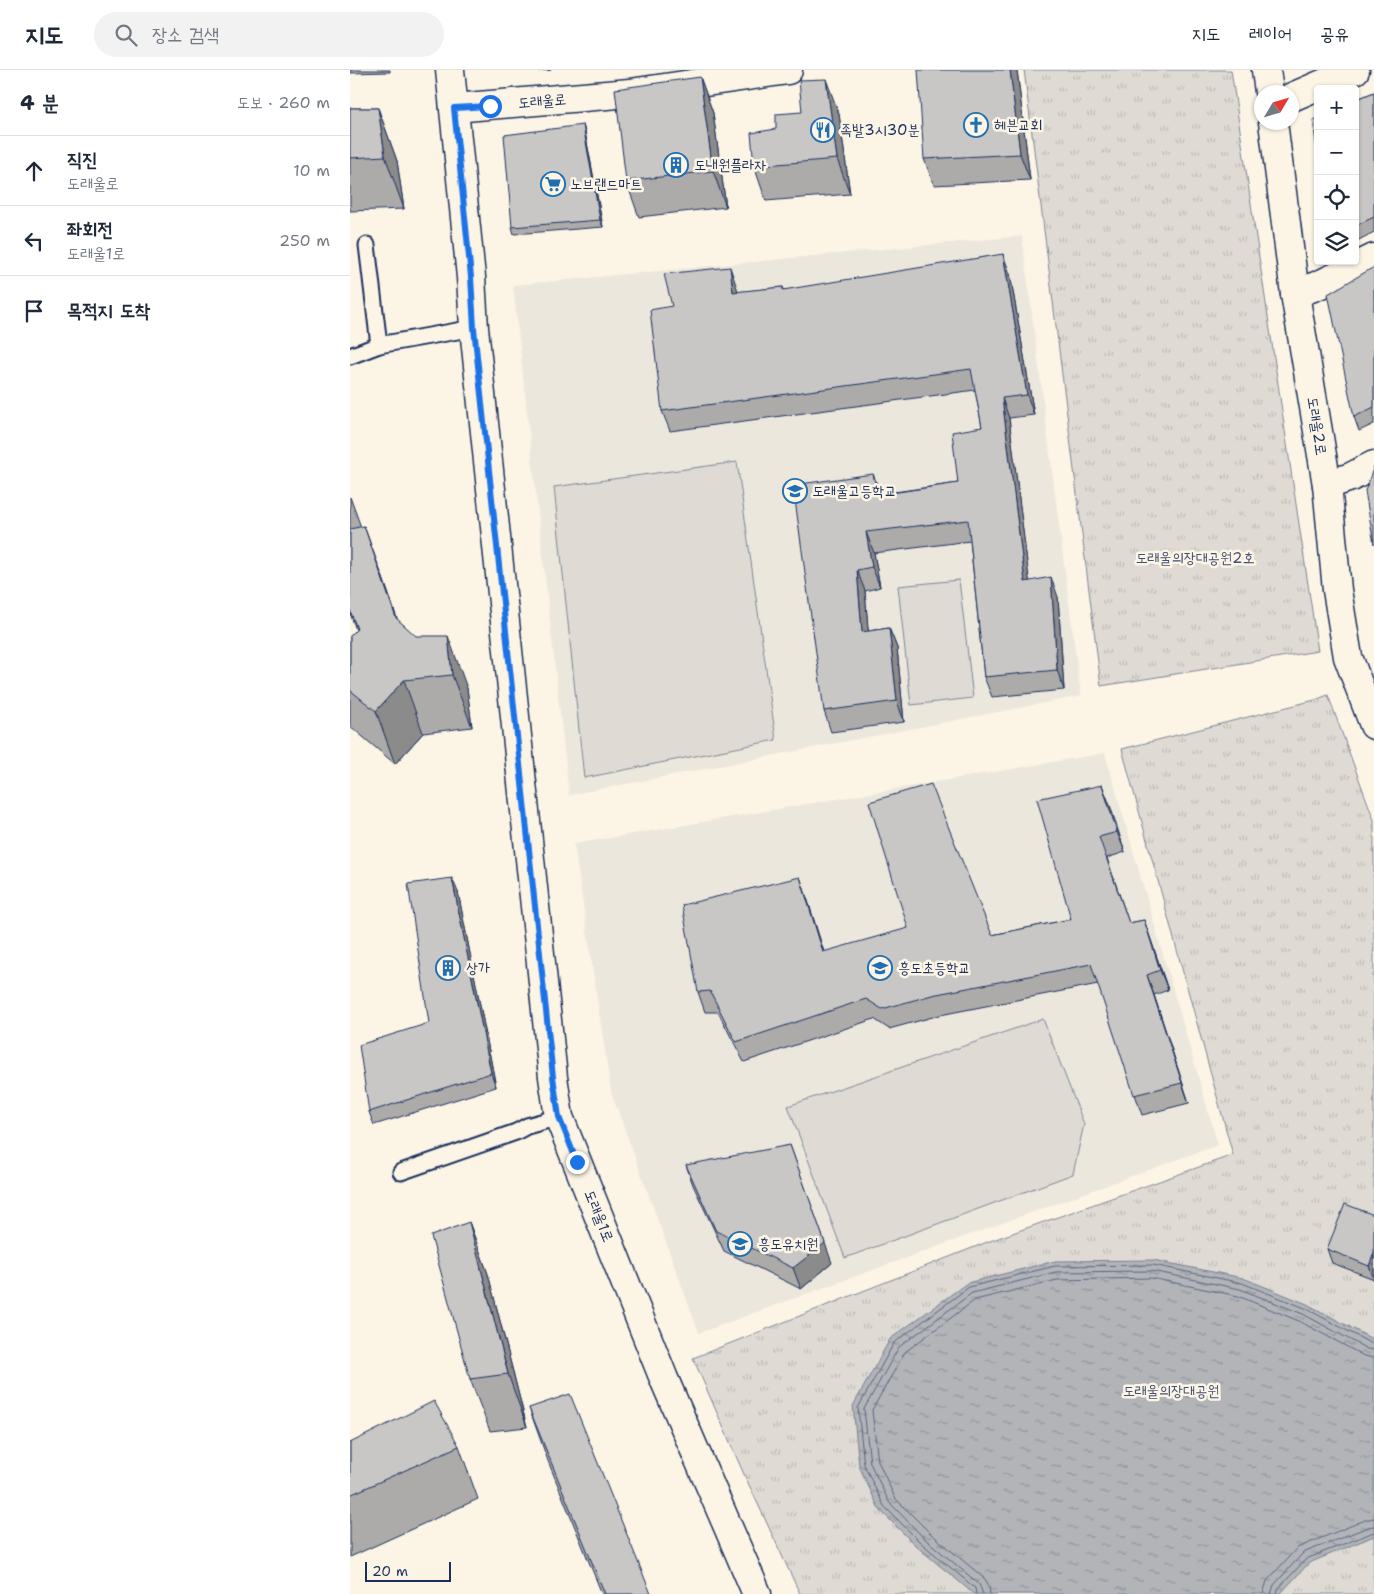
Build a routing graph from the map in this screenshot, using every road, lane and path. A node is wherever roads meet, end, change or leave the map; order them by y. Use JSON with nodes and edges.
{"nodes":[{"id":1,"x":450,"y":70,"type":"edge"},
{"id":2,"x":788,"y":70,"type":"edge"},
{"id":3,"x":1266,"y":70,"type":"edge"},
{"id":4,"x":1355,"y":70,"type":"edge"},
{"id":5,"x":629,"y":82,"type":"edge"},
{"id":6,"x":1268,"y":85,"type":"edge"},
{"id":7,"x":1299,"y":94,"type":"edge"},
{"id":8,"x":454,"y":108,"type":"junction"},
{"id":9,"x":1274,"y":130,"type":"edge"},
{"id":10,"x":367,"y":245,"type":"dead end"},
{"id":11,"x":1374,"y":258,"type":"edge"},
{"id":12,"x":1295,"y":294,"type":"junction"},
{"id":13,"x":474,"y":328,"type":"junction"},
{"id":14,"x":379,"y":345,"type":"junction"},
{"id":15,"x":350,"y":356,"type":"edge"},
{"id":16,"x":1374,"y":465,"type":"edge"},
{"id":17,"x":1327,"y":486,"type":"junction"},
{"id":18,"x":1374,"y":725,"type":"edge"},
{"id":19,"x":559,"y":1117,"type":"junction"},
{"id":20,"x":401,"y":1172,"type":"dead end"},
{"id":21,"x":757,"y":1594,"type":"edge"}],
"edges":[{"from":1,"to":8,"type":"street","name":"도래울1로"},
{"from":2,"to":5,"type":"street","name":"도래울로"},
{"from":3,"to":6,"type":"street"},
{"from":4,"to":7,"type":"street"},
{"from":5,"to":8,"type":"street","name":"도래울로"},
{"from":8,"to":13,"type":"street","name":"도래울1로"},
{"from":9,"to":12,"type":"street","name":"도래울2로"},
{"from":10,"to":14,"type":"lane"},
{"from":11,"to":12,"type":"street"},
{"from":12,"to":17,"type":"street","name":"도래울2로"},
{"from":13,"to":14,"type":"lane"},
{"from":13,"to":19,"type":"street","name":"도래울1로"},
{"from":14,"to":15,"type":"lane"},
{"from":16,"to":17,"type":"street"},
{"from":17,"to":18,"type":"street","name":"도래울2로"},
{"from":19,"to":20,"type":"lane"},
{"from":19,"to":21,"type":"street","name":"도래울1로"}]}
